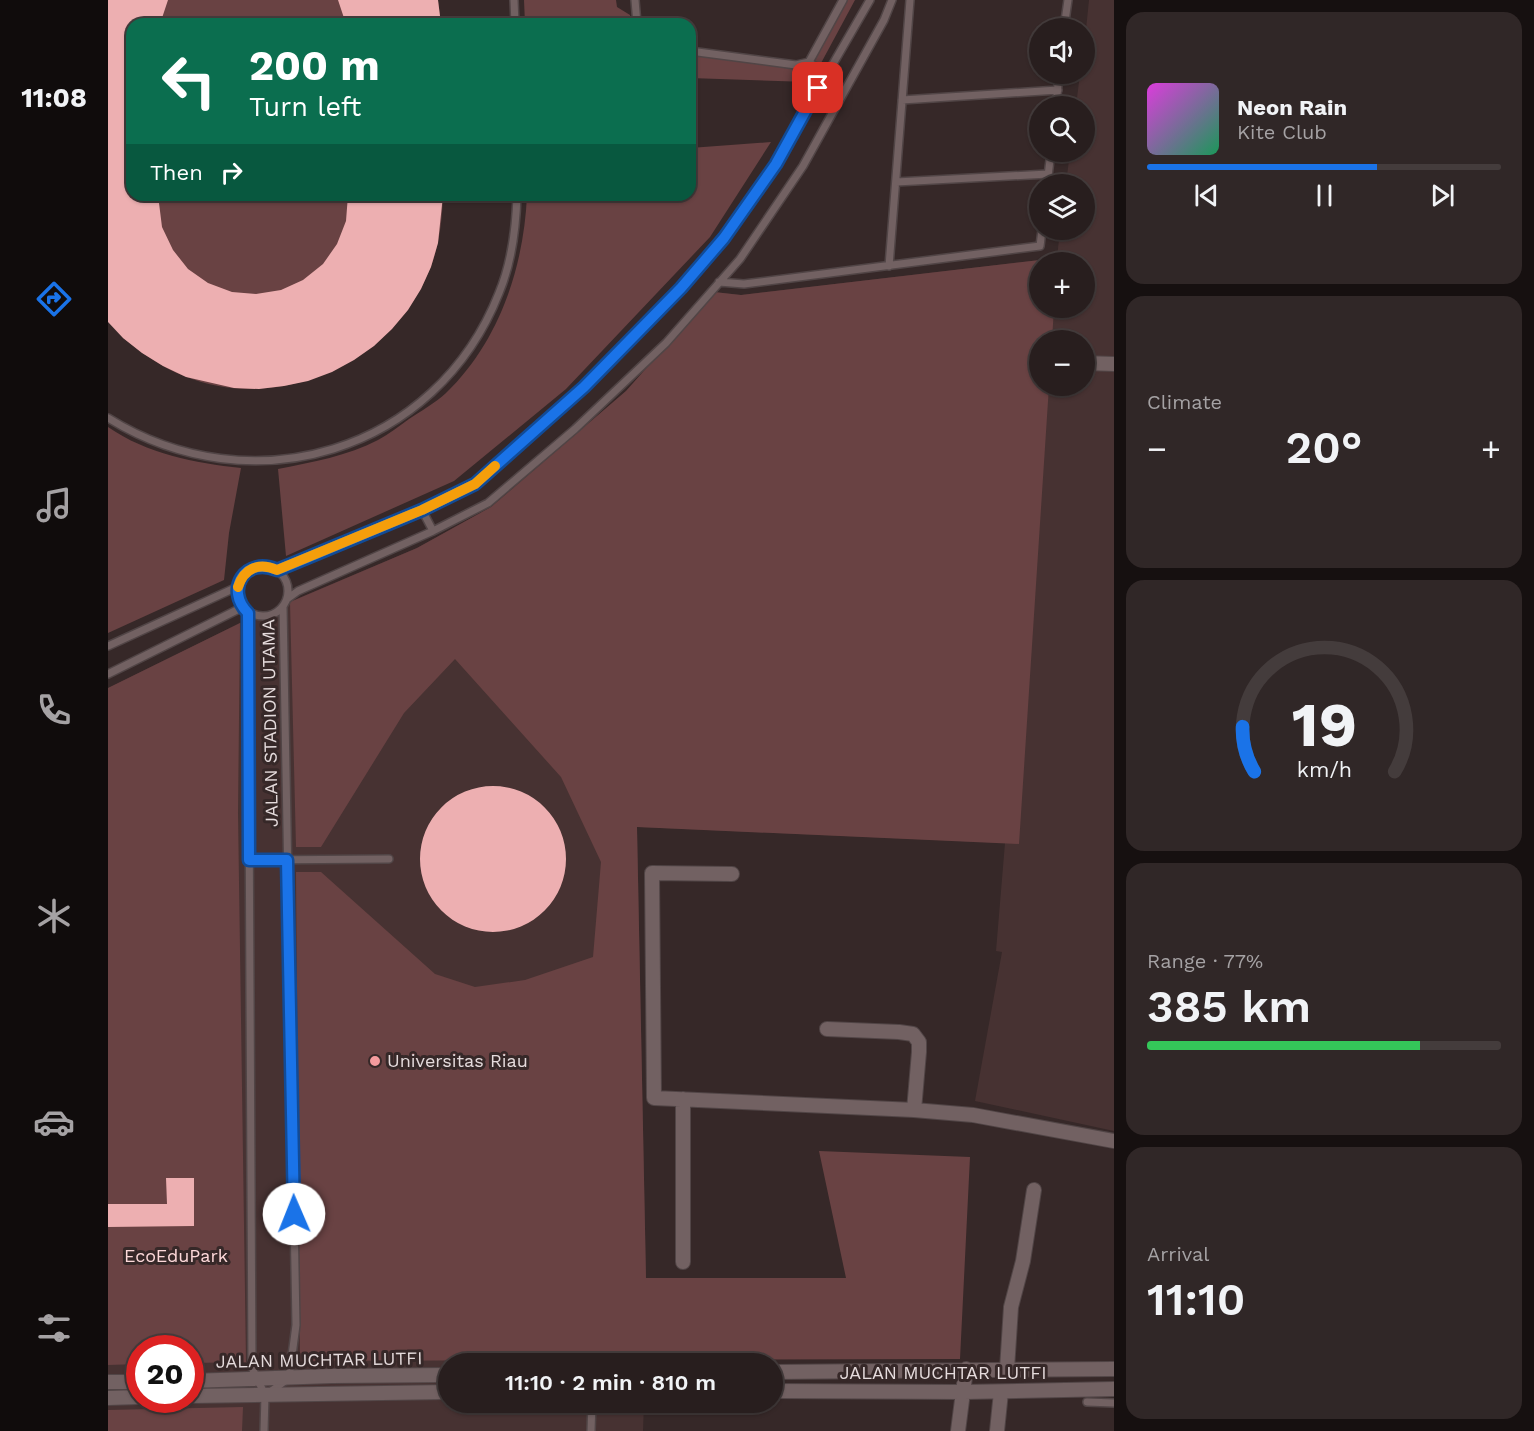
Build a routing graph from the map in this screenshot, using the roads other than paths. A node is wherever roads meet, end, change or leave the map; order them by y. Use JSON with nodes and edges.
{"nodes":[{"id":1,"x":514,"y":0,"type":"edge"},
{"id":2,"x":636,"y":0,"type":"edge"},
{"id":3,"x":843,"y":0,"type":"edge"},
{"id":4,"x":870,"y":0,"type":"edge"},
{"id":5,"x":892,"y":0,"type":"edge"},
{"id":6,"x":910,"y":0,"type":"edge"},
{"id":7,"x":1068,"y":0,"type":"edge"},
{"id":8,"x":515,"y":18,"type":"edge"},
{"id":9,"x":637,"y":18,"type":"edge"},
{"id":10,"x":1065,"y":18,"type":"edge"},
{"id":11,"x":696,"y":52,"type":"edge"},
{"id":12,"x":809,"y":62,"type":"junction"},
{"id":13,"x":826,"y":74,"type":"junction"},
{"id":14,"x":1058,"y":84,"type":"edge"},
{"id":15,"x":1058,"y":90,"type":"junction"},
{"id":16,"x":1057,"y":96,"type":"edge"},
{"id":17,"x":902,"y":100,"type":"junction"},
{"id":18,"x":1050,"y":162,"type":"edge"},
{"id":19,"x":1048,"y":174,"type":"edge"},
{"id":20,"x":1029,"y":175,"type":"edge"},
{"id":21,"x":896,"y":182,"type":"junction"},
{"id":22,"x":517,"y":201,"type":"edge"},
{"id":23,"x":1041,"y":240,"type":"edge"},
{"id":24,"x":889,"y":266,"type":"junction"},
{"id":25,"x":719,"y":282,"type":"junction"},
{"id":26,"x":1095,"y":363,"type":"edge"},
{"id":27,"x":1114,"y":364,"type":"edge"},
{"id":28,"x":108,"y":418,"type":"edge"},
{"id":29,"x":422,"y":510,"type":"junction"},
{"id":30,"x":433,"y":531,"type":"junction"},
{"id":31,"x":277,"y":570,"type":"junction"},
{"id":32,"x":237,"y":587,"type":"junction"},
{"id":33,"x":285,"y":603,"type":"junction"},
{"id":34,"x":246,"y":610,"type":"junction"},
{"id":35,"x":108,"y":646,"type":"edge"},
{"id":36,"x":108,"y":674,"type":"edge"},
{"id":37,"x":389,"y":859,"type":"dead end"},
{"id":38,"x":249,"y":860,"type":"junction"},
{"id":39,"x":287,"y":860,"type":"junction"},
{"id":40,"x":732,"y":874,"type":"dead end"},
{"id":41,"x":827,"y":1029,"type":"dead end"},
{"id":42,"x":683,"y":1099,"type":"junction"},
{"id":43,"x":914,"y":1110,"type":"junction"},
{"id":44,"x":1114,"y":1141,"type":"edge"},
{"id":45,"x":1034,"y":1190,"type":"dead end"},
{"id":46,"x":683,"y":1262,"type":"dead end"},
{"id":47,"x":966,"y":1369,"type":"junction"},
{"id":48,"x":1006,"y":1369,"type":"junction"},
{"id":49,"x":1114,"y":1369,"type":"edge"},
{"id":50,"x":783,"y":1372,"type":"edge"},
{"id":51,"x":438,"y":1375,"type":"edge"},
{"id":52,"x":289,"y":1378,"type":"junction"},
{"id":53,"x":257,"y":1379,"type":"junction"},
{"id":54,"x":204,"y":1381,"type":"edge"},
{"id":55,"x":108,"y":1382,"type":"edge"},
{"id":56,"x":126,"y":1382,"type":"edge"},
{"id":57,"x":1114,"y":1389,"type":"edge"},
{"id":58,"x":783,"y":1391,"type":"edge"},
{"id":59,"x":438,"y":1392,"type":"edge"},
{"id":60,"x":964,"y":1392,"type":"junction"},
{"id":61,"x":1001,"y":1392,"type":"junction"},
{"id":62,"x":265,"y":1395,"type":"junction"},
{"id":63,"x":204,"y":1396,"type":"edge"},
{"id":64,"x":126,"y":1397,"type":"edge"},
{"id":65,"x":108,"y":1398,"type":"edge"},
{"id":66,"x":1087,"y":1402,"type":"dead end"},
{"id":67,"x":1114,"y":1403,"type":"edge"},
{"id":68,"x":592,"y":1413,"type":"edge"},
{"id":69,"x":264,"y":1431,"type":"edge"},
{"id":70,"x":591,"y":1431,"type":"edge"},
{"id":71,"x":958,"y":1431,"type":"edge"},
{"id":72,"x":997,"y":1431,"type":"edge"}],
"edges":[{"from":1,"to":8,"type":"lane"},
{"from":2,"to":9,"type":"lane"},
{"from":3,"to":12,"type":"lane"},
{"from":4,"to":13,"type":"lane"},
{"from":5,"to":25,"type":"lane","name":"JALAN STADION UTAMA"},
{"from":6,"to":17,"type":"lane"},
{"from":7,"to":10,"type":"lane"},
{"from":11,"to":12,"type":"lane"},
{"from":12,"to":13,"type":"lane"},
{"from":13,"to":29,"type":"lane"},
{"from":14,"to":15,"type":"lane"},
{"from":15,"to":16,"type":"lane"},
{"from":15,"to":17,"type":"lane"},
{"from":17,"to":21,"type":"lane"},
{"from":18,"to":19,"type":"lane"},
{"from":20,"to":21,"type":"lane"},
{"from":21,"to":24,"type":"lane"},
{"from":22,"to":28,"type":"lane"},
{"from":23,"to":24,"type":"lane"},
{"from":24,"to":25,"type":"lane"},
{"from":25,"to":30,"type":"lane","name":"JALAN STADION UTAMA"},
{"from":26,"to":27,"type":"street"},
{"from":29,"to":30,"type":"lane"},
{"from":29,"to":31,"type":"lane"},
{"from":30,"to":33,"type":"lane","name":"JALAN STADION UTAMA"},
{"from":31,"to":32,"type":"lane"},
{"from":31,"to":33,"type":"lane"},
{"from":32,"to":34,"type":"lane"},
{"from":32,"to":35,"type":"lane"},
{"from":33,"to":34,"type":"lane"},
{"from":33,"to":39,"type":"lane","name":"JALAN STADION UTAMA"},
{"from":34,"to":36,"type":"lane","name":"JALAN STADION UTAMA"},
{"from":34,"to":38,"type":"lane","name":"JALAN STADION UTAMA"},
{"from":37,"to":39,"type":"lane"},
{"from":38,"to":39,"type":"lane"},
{"from":38,"to":53,"type":"lane","name":"JALAN STADION UTAMA"},
{"from":39,"to":52,"type":"lane","name":"JALAN STADION UTAMA"},
{"from":40,"to":42,"type":"street"},
{"from":41,"to":43,"type":"street"},
{"from":42,"to":43,"type":"street"},
{"from":42,"to":46,"type":"street"},
{"from":43,"to":44,"type":"street"},
{"from":45,"to":48,"type":"street"},
{"from":47,"to":48,"type":"street","name":"JALAN MUCHTAR LUTFI"},
{"from":47,"to":50,"type":"street","name":"JALAN MUCHTAR LUTFI"},
{"from":47,"to":60,"type":"street"},
{"from":48,"to":49,"type":"street","name":"JALAN MUCHTAR LUTFI"},
{"from":51,"to":52,"type":"street","name":"JALAN MUCHTAR LUTFI"},
{"from":52,"to":53,"type":"street","name":"JALAN MUCHTAR LUTFI"},
{"from":52,"to":62,"type":"lane"},
{"from":53,"to":54,"type":"street","name":"JALAN MUCHTAR LUTFI"},
{"from":53,"to":62,"type":"lane","name":"JALAN STADION UTAMA"},
{"from":55,"to":56,"type":"street"},
{"from":57,"to":61,"type":"street","name":"JALAN MUCHTAR LUTFI"},
{"from":58,"to":60,"type":"street","name":"JALAN MUCHTAR LUTFI"},
{"from":59,"to":62,"type":"street","name":"JALAN MUCHTAR LUTFI"},
{"from":60,"to":61,"type":"street","name":"JALAN MUCHTAR LUTFI"},
{"from":60,"to":71,"type":"street"},
{"from":61,"to":72,"type":"street"},
{"from":62,"to":63,"type":"street","name":"JALAN MUCHTAR LUTFI"},
{"from":62,"to":69,"type":"lane"},
{"from":64,"to":65,"type":"street"},
{"from":66,"to":67,"type":"lane"},
{"from":68,"to":70,"type":"lane"}]}
